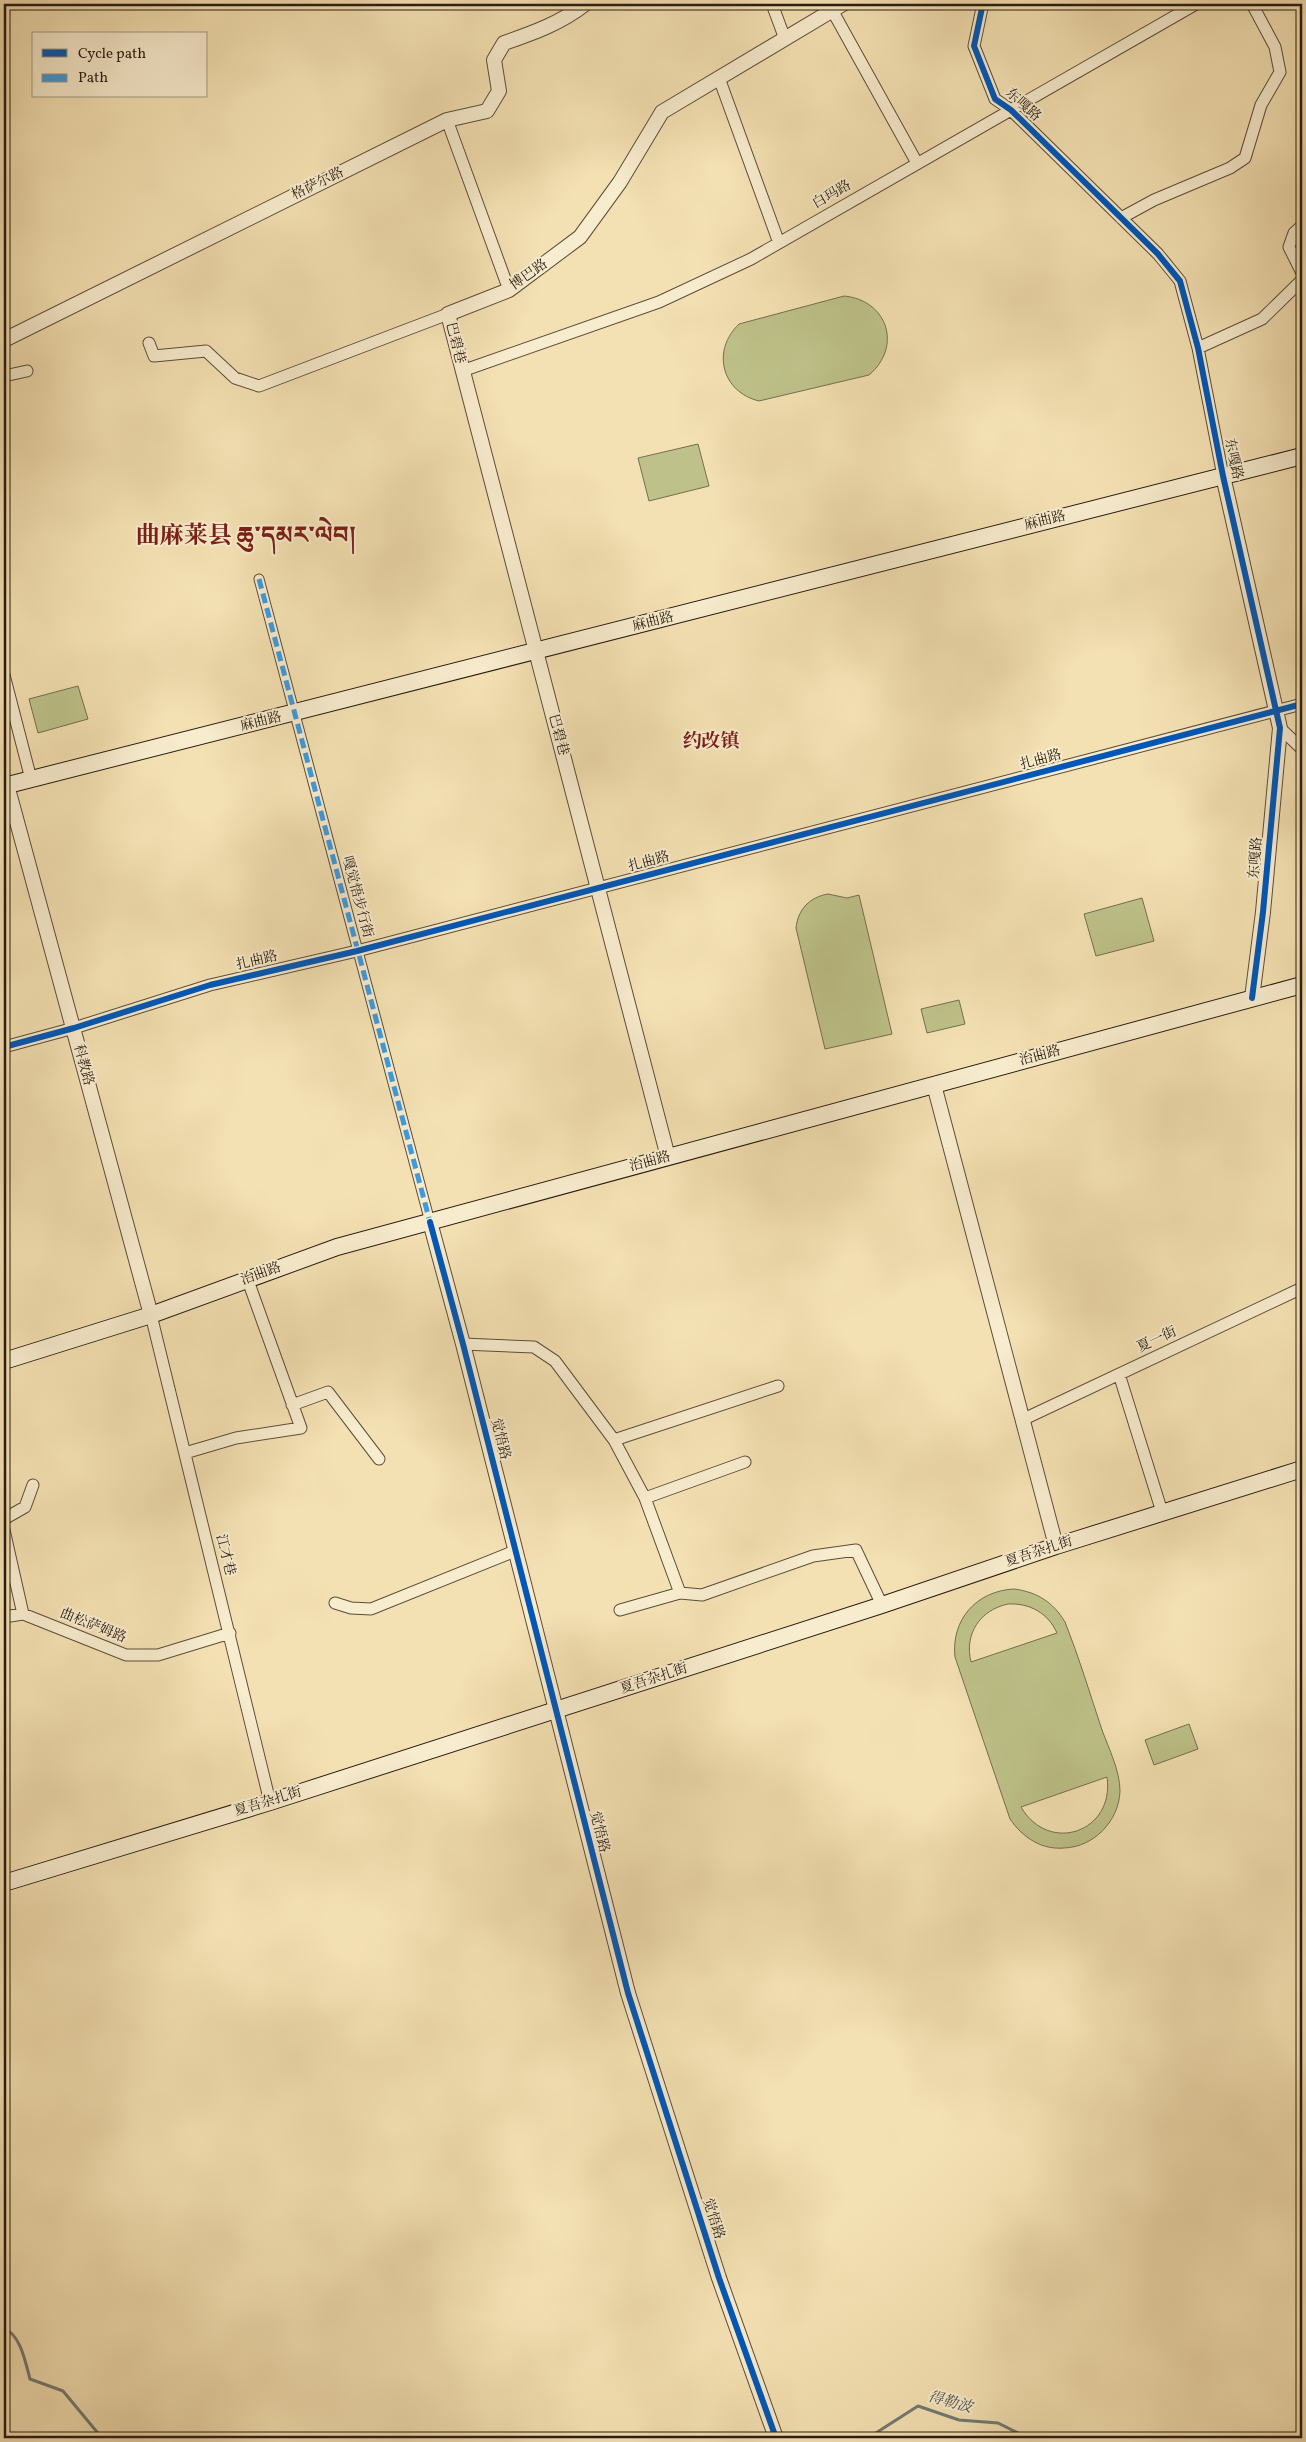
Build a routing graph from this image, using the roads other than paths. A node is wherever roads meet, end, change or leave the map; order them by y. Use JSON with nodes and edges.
{"nodes":[{"id":1,"x":585,"y":4,"type":"edge"},
{"id":2,"x":772,"y":4,"type":"edge"},
{"id":3,"x":980,"y":4,"type":"edge"},
{"id":4,"x":1196,"y":4,"type":"edge"},
{"id":5,"x":1252,"y":4,"type":"edge"},
{"id":6,"x":837,"y":7,"type":"edge"},
{"id":7,"x":785,"y":39,"type":"junction"},
{"id":8,"x":719,"y":78,"type":"junction"},
{"id":9,"x":1011,"y":110,"type":"junction"},
{"id":10,"x":447,"y":120,"type":"junction"},
{"id":11,"x":917,"y":163,"type":"junction"},
{"id":12,"x":1122,"y":218,"type":"junction"},
{"id":13,"x":1302,"y":226,"type":"edge"},
{"id":14,"x":779,"y":243,"type":"junction"},
{"id":15,"x":1302,"y":273,"type":"edge"},
{"id":16,"x":1302,"y":280,"type":"edge"},
{"id":17,"x":509,"y":290,"type":"junction"},
{"id":18,"x":448,"y":314,"type":"junction"},
{"id":19,"x":4,"y":340,"type":"edge"},
{"id":20,"x":148,"y":343,"type":"dead end"},
{"id":21,"x":1198,"y":348,"type":"junction"},
{"id":22,"x":26,"y":371,"type":"dead end"},
{"id":23,"x":462,"y":371,"type":"junction"},
{"id":24,"x":4,"y":376,"type":"edge"},
{"id":25,"x":1302,"y":456,"type":"edge"},
{"id":26,"x":1223,"y":476,"type":"junction"},
{"id":27,"x":259,"y":579,"type":"dead end"},
{"id":28,"x":536,"y":653,"type":"junction"},
{"id":29,"x":4,"y":675,"type":"edge"},
{"id":30,"x":1302,"y":704,"type":"edge"},
{"id":31,"x":1278,"y":711,"type":"junction"},
{"id":32,"x":294,"y":714,"type":"junction"},
{"id":33,"x":1280,"y":728,"type":"junction"},
{"id":34,"x":1302,"y":749,"type":"edge"},
{"id":35,"x":31,"y":779,"type":"junction"},
{"id":36,"x":6,"y":786,"type":"edge"},
{"id":37,"x":599,"y":888,"type":"junction"},
{"id":38,"x":357,"y":951,"type":"junction"},
{"id":39,"x":1302,"y":984,"type":"edge"},
{"id":40,"x":1252,"y":998,"type":"junction"},
{"id":41,"x":74,"y":1028,"type":"junction"},
{"id":42,"x":4,"y":1047,"type":"edge"},
{"id":43,"x":934,"y":1085,"type":"junction"},
{"id":44,"x":668,"y":1157,"type":"junction"},
{"id":45,"x":430,"y":1222,"type":"junction"},
{"id":46,"x":247,"y":1278,"type":"junction"},
{"id":47,"x":1302,"y":1288,"type":"edge"},
{"id":48,"x":151,"y":1315,"type":"junction"},
{"id":49,"x":463,"y":1344,"type":"junction"},
{"id":50,"x":4,"y":1361,"type":"edge"},
{"id":51,"x":1119,"y":1374,"type":"junction"},
{"id":52,"x":778,"y":1386,"type":"dead end"},
{"id":53,"x":292,"y":1405,"type":"junction"},
{"id":54,"x":1024,"y":1419,"type":"junction"},
{"id":55,"x":614,"y":1440,"type":"junction"},
{"id":56,"x":184,"y":1453,"type":"junction"},
{"id":57,"x":379,"y":1459,"type":"dead end"},
{"id":58,"x":745,"y":1462,"type":"dead end"},
{"id":59,"x":1302,"y":1469,"type":"edge"},
{"id":60,"x":33,"y":1485,"type":"dead end"},
{"id":61,"x":645,"y":1498,"type":"junction"},
{"id":62,"x":1162,"y":1512,"type":"junction"},
{"id":63,"x":4,"y":1519,"type":"edge"},
{"id":64,"x":4,"y":1530,"type":"edge"},
{"id":65,"x":1056,"y":1546,"type":"junction"},
{"id":66,"x":515,"y":1551,"type":"junction"},
{"id":67,"x":680,"y":1593,"type":"junction"},
{"id":68,"x":335,"y":1603,"type":"dead end"},
{"id":69,"x":882,"y":1605,"type":"junction"},
{"id":70,"x":620,"y":1610,"type":"dead end"},
{"id":71,"x":23,"y":1614,"type":"junction"},
{"id":72,"x":4,"y":1617,"type":"edge"},
{"id":73,"x":230,"y":1633,"type":"junction"},
{"id":74,"x":554,"y":1710,"type":"junction"},
{"id":75,"x":270,"y":1802,"type":"junction"},
{"id":76,"x":4,"y":1883,"type":"edge"},
{"id":77,"x":776,"y":2438,"type":"edge"}],
"edges":[{"from":1,"to":10,"type":"street","name":"格萨尔路"},
{"from":2,"to":7,"type":"street"},
{"from":3,"to":9,"type":"street","name":"东嘎路"},
{"from":4,"to":9,"type":"street","name":"白玛路"},
{"from":5,"to":12,"type":"street"},
{"from":6,"to":7,"type":"street","name":"博巴路"},
{"from":6,"to":11,"type":"street"},
{"from":7,"to":8,"type":"street","name":"博巴路"},
{"from":8,"to":14,"type":"street"},
{"from":8,"to":17,"type":"street","name":"博巴路"},
{"from":9,"to":11,"type":"street","name":"白玛路"},
{"from":9,"to":12,"type":"street","name":"东嘎路"},
{"from":10,"to":17,"type":"street"},
{"from":10,"to":19,"type":"street","name":"格萨尔路"},
{"from":11,"to":14,"type":"street","name":"白玛路"},
{"from":12,"to":21,"type":"street","name":"东嘎路"},
{"from":13,"to":15,"type":"street"},
{"from":14,"to":23,"type":"street","name":"白玛路"},
{"from":16,"to":21,"type":"street"},
{"from":17,"to":18,"type":"street","name":"博巴路"},
{"from":18,"to":20,"type":"street","name":"博巴路"},
{"from":18,"to":23,"type":"street","name":"巴碧巷"},
{"from":21,"to":26,"type":"street","name":"东嘎路"},
{"from":22,"to":24,"type":"street"},
{"from":23,"to":28,"type":"street","name":"巴碧巷"},
{"from":25,"to":26,"type":"main road","name":"麻曲路"},
{"from":26,"to":28,"type":"main road","name":"麻曲路"},
{"from":26,"to":31,"type":"street","name":"东嘎路"},
{"from":27,"to":32,"type":"street","name":"嘎觉悟步行街"},
{"from":28,"to":32,"type":"main road","name":"麻曲路"},
{"from":28,"to":37,"type":"street","name":"巴碧巷"},
{"from":29,"to":35,"type":"street"},
{"from":30,"to":31,"type":"street","name":"扎曲路"},
{"from":31,"to":33,"type":"street","name":"东嘎路"},
{"from":31,"to":37,"type":"street","name":"扎曲路"},
{"from":32,"to":35,"type":"main road","name":"麻曲路"},
{"from":32,"to":38,"type":"street","name":"嘎觉悟步行街"},
{"from":33,"to":34,"type":"street"},
{"from":33,"to":40,"type":"street","name":"东嘎路"},
{"from":35,"to":36,"type":"main road","name":"麻曲路"},
{"from":36,"to":41,"type":"street","name":"科教路"},
{"from":37,"to":38,"type":"street","name":"扎曲路"},
{"from":37,"to":44,"type":"street","name":"巴碧巷"},
{"from":38,"to":41,"type":"street","name":"扎曲路"},
{"from":38,"to":45,"type":"street","name":"嘎觉悟步行街"},
{"from":39,"to":40,"type":"main road","name":"治曲路"},
{"from":40,"to":43,"type":"main road","name":"治曲路"},
{"from":41,"to":42,"type":"street","name":"扎曲路"},
{"from":41,"to":48,"type":"street","name":"科教路"},
{"from":43,"to":44,"type":"main road","name":"治曲路"},
{"from":43,"to":54,"type":"street"},
{"from":44,"to":45,"type":"main road","name":"治曲路"},
{"from":45,"to":46,"type":"main road","name":"治曲路"},
{"from":45,"to":49,"type":"street","name":"觉悟路"},
{"from":46,"to":48,"type":"main road","name":"治曲路"},
{"from":46,"to":53,"type":"street"},
{"from":47,"to":51,"type":"street","name":"夏一街"},
{"from":48,"to":50,"type":"main road","name":"治曲路"},
{"from":48,"to":56,"type":"street","name":"江才巷"},
{"from":49,"to":55,"type":"street"},
{"from":49,"to":66,"type":"street","name":"觉悟路"},
{"from":51,"to":54,"type":"street","name":"夏一街"},
{"from":51,"to":62,"type":"street"},
{"from":52,"to":55,"type":"street"},
{"from":53,"to":56,"type":"street"},
{"from":53,"to":57,"type":"street"},
{"from":54,"to":65,"type":"street"},
{"from":55,"to":61,"type":"street"},
{"from":56,"to":73,"type":"street","name":"江才巷"},
{"from":58,"to":61,"type":"street"},
{"from":59,"to":62,"type":"main road","name":"夏吾杂扎街"},
{"from":60,"to":63,"type":"street"},
{"from":61,"to":67,"type":"street"},
{"from":62,"to":65,"type":"main road","name":"夏吾杂扎街"},
{"from":64,"to":71,"type":"street"},
{"from":65,"to":69,"type":"main road","name":"夏吾杂扎街"},
{"from":66,"to":68,"type":"street"},
{"from":66,"to":74,"type":"street","name":"觉悟路"},
{"from":67,"to":69,"type":"street"},
{"from":67,"to":70,"type":"street"},
{"from":69,"to":74,"type":"main road","name":"夏吾杂扎街"},
{"from":71,"to":72,"type":"street"},
{"from":71,"to":73,"type":"street","name":"曲松萨姆路"},
{"from":73,"to":75,"type":"street","name":"江才巷"},
{"from":74,"to":75,"type":"main road","name":"夏吾杂扎街"},
{"from":74,"to":77,"type":"street","name":"觉悟路"},
{"from":75,"to":76,"type":"main road","name":"夏吾杂扎街"}]}
